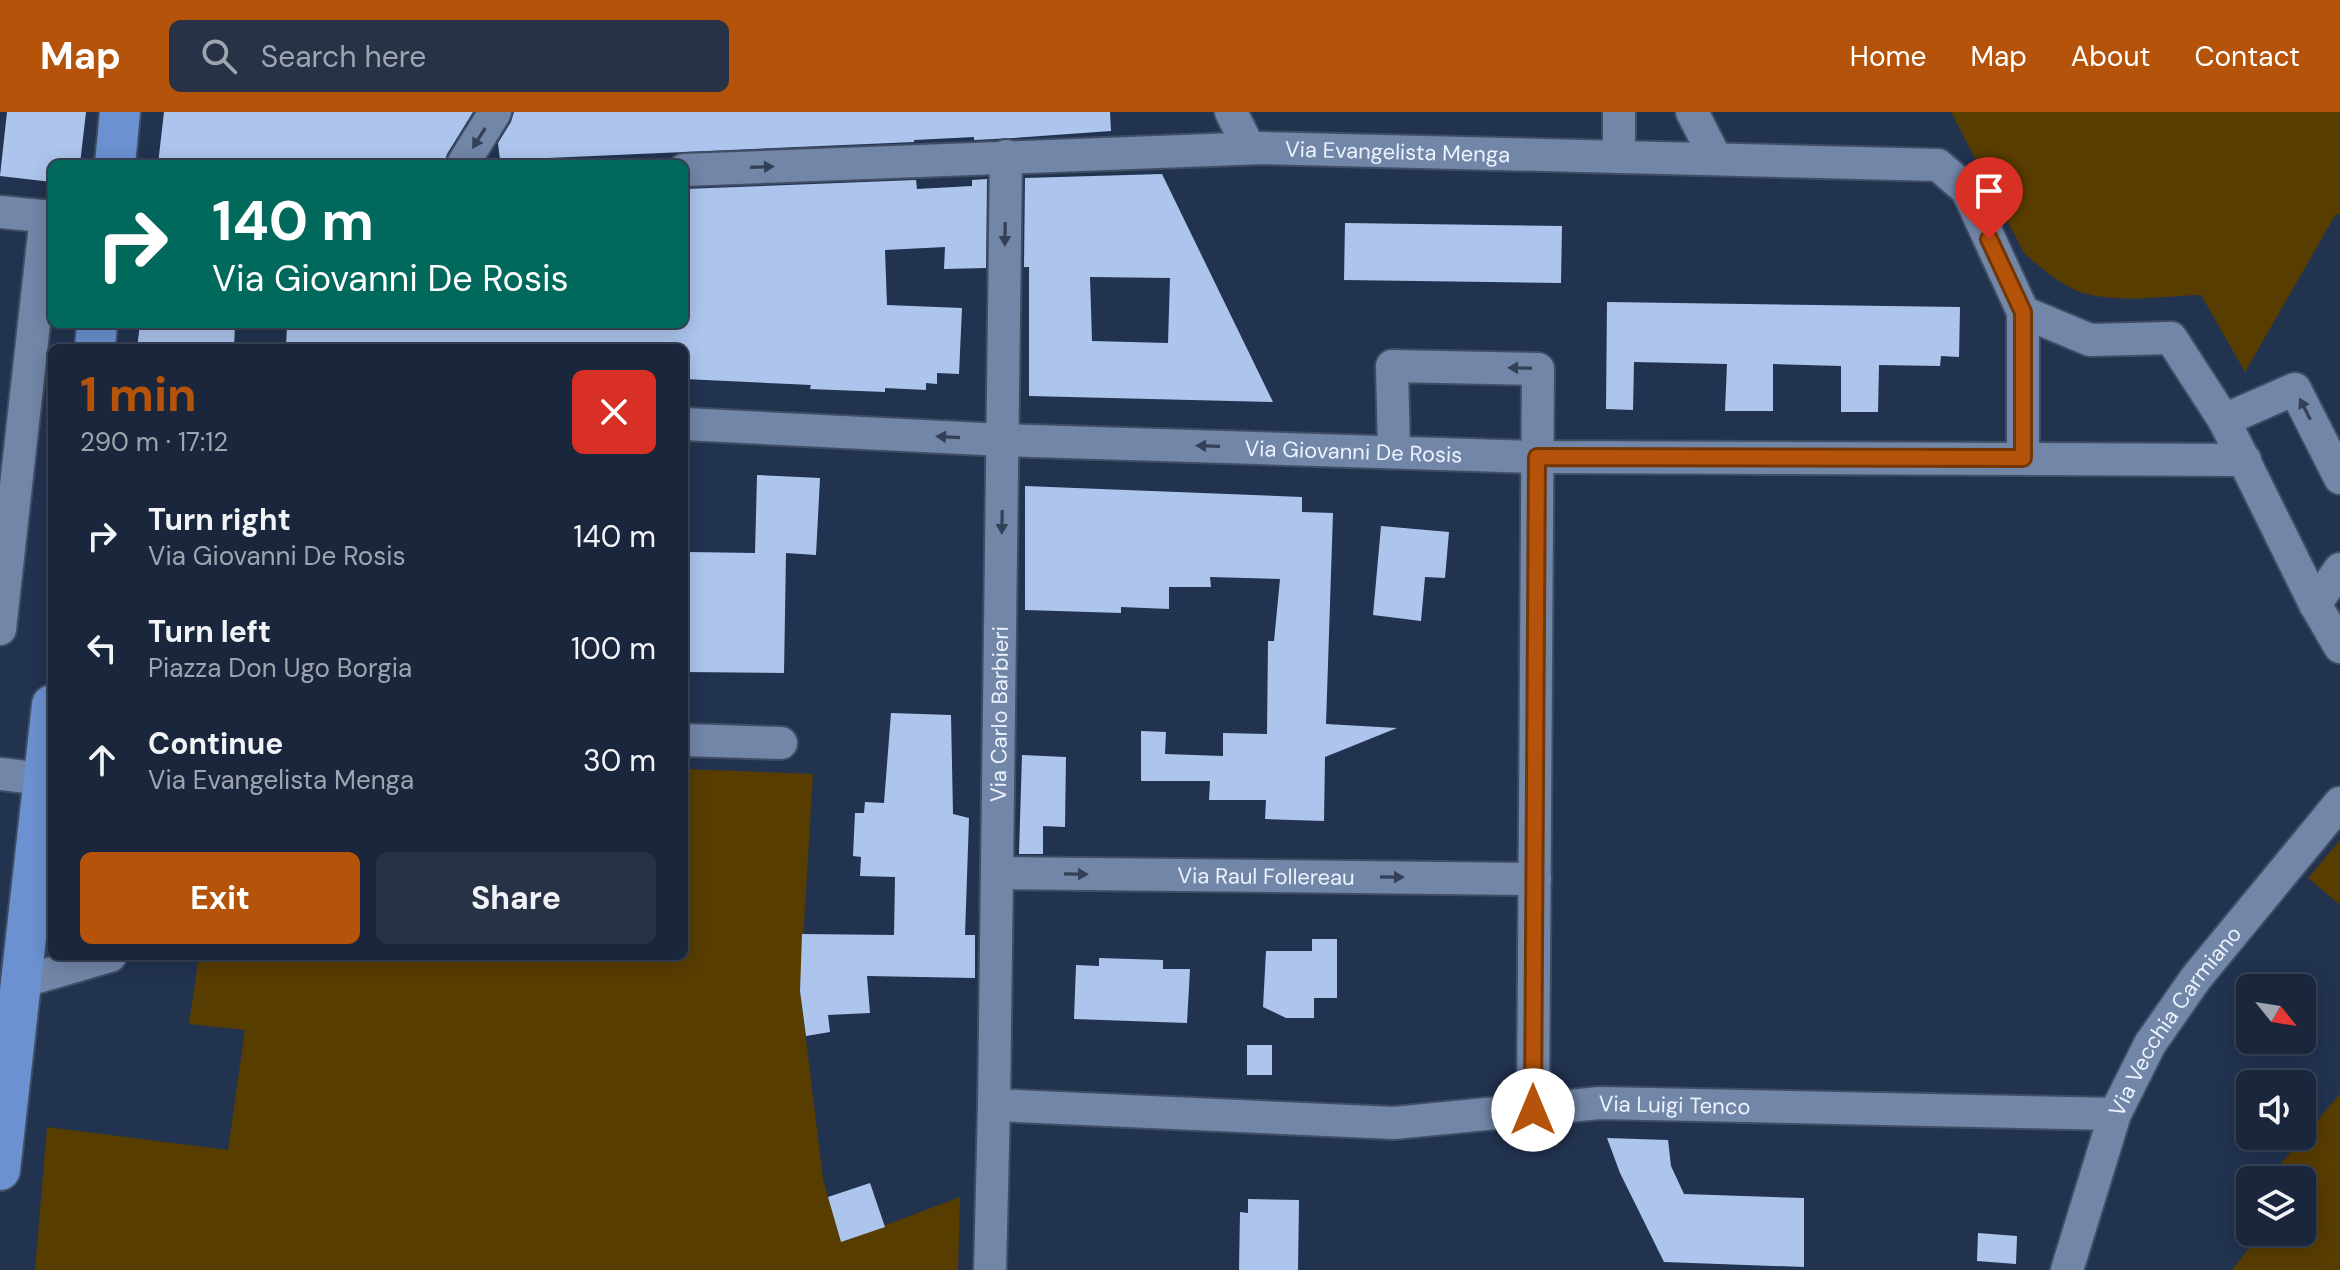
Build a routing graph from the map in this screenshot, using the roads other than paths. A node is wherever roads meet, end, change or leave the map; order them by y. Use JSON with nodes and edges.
{"nodes":[{"id":1,"x":120,"y":112,"type":"edge"},
{"id":2,"x":495,"y":112,"type":"edge"},
{"id":3,"x":1231,"y":112,"type":"edge"},
{"id":4,"x":1619,"y":112,"type":"edge"},
{"id":5,"x":1692,"y":112,"type":"edge"},
{"id":6,"x":1249,"y":148,"type":"junction"},
{"id":7,"x":1006,"y":156,"type":"junction"},
{"id":8,"x":1619,"y":157,"type":"junction"},
{"id":9,"x":1716,"y":159,"type":"junction"},
{"id":10,"x":115,"y":160,"type":"edge"},
{"id":11,"x":465,"y":160,"type":"edge"},
{"id":12,"x":688,"y":170,"type":"edge"},
{"id":13,"x":0,"y":212,"type":"edge"},
{"id":14,"x":48,"y":216,"type":"edge"},
{"id":15,"x":48,"y":224,"type":"edge"},
{"id":16,"x":2023,"y":312,"type":"junction"},
{"id":17,"x":2224,"y":420,"type":"junction"},
{"id":18,"x":688,"y":424,"type":"edge"},
{"id":19,"x":1003,"y":440,"type":"junction"},
{"id":20,"x":1394,"y":452,"type":"junction"},
{"id":21,"x":1537,"y":457,"type":"junction"},
{"id":22,"x":2023,"y":458,"type":"junction"},
{"id":23,"x":2245,"y":460,"type":"junction"},
{"id":24,"x":2340,"y":478,"type":"edge"},
{"id":25,"x":2340,"y":569,"type":"edge"},
{"id":26,"x":2315,"y":604,"type":"junction"},
{"id":27,"x":0,"y":629,"type":"edge"},
{"id":28,"x":2340,"y":647,"type":"edge"},
{"id":29,"x":688,"y":740,"type":"edge"},
{"id":30,"x":781,"y":743,"type":"dead end"},
{"id":31,"x":0,"y":774,"type":"edge"},
{"id":32,"x":48,"y":780,"type":"edge"},
{"id":33,"x":2340,"y":803,"type":"edge"},
{"id":34,"x":998,"y":873,"type":"junction"},
{"id":35,"x":1535,"y":879,"type":"junction"},
{"id":36,"x":96,"y":960,"type":"edge"},
{"id":37,"x":21,"y":982,"type":"junction"},
{"id":38,"x":994,"y":1105,"type":"junction"},
{"id":39,"x":1533,"y":1110,"type":"junction"},
{"id":40,"x":2115,"y":1114,"type":"junction"},
{"id":41,"x":0,"y":1170,"type":"edge"},
{"id":42,"x":990,"y":1270,"type":"edge"},
{"id":43,"x":2067,"y":1270,"type":"edge"}],
"edges":[{"from":1,"to":10,"type":"main road"},
{"from":2,"to":11,"type":"street","one_way":true},
{"from":3,"to":6,"type":"street"},
{"from":4,"to":8,"type":"street"},
{"from":5,"to":9,"type":"street"},
{"from":6,"to":7,"type":"street","name":"Via Evangelista Menga"},
{"from":6,"to":8,"type":"street","name":"Via Evangelista Menga"},
{"from":12,"to":7,"type":"street","name":"Via Evangelista Menga","one_way":true},
{"from":7,"to":19,"type":"street","name":"Via Carlo Barbieri","one_way":true},
{"from":8,"to":9,"type":"street","name":"Via Evangelista Menga"},
{"from":9,"to":16,"type":"street","name":"Via Evangelista Menga"},
{"from":13,"to":14,"type":"street"},
{"from":15,"to":27,"type":"street"},
{"from":16,"to":17,"type":"street"},
{"from":16,"to":22,"type":"street"},
{"from":17,"to":23,"type":"street"},
{"from":24,"to":17,"type":"street","one_way":true},
{"from":19,"to":18,"type":"street","name":"Via Giovanni De Rosis","one_way":true},
{"from":20,"to":19,"type":"street","name":"Via Giovanni De Rosis","one_way":true},
{"from":19,"to":34,"type":"street","name":"Via Carlo Barbieri","one_way":true},
{"from":20,"to":21,"type":"street","name":"Via Giovanni De Rosis"},
{"from":21,"to":20,"type":"street","one_way":true},
{"from":21,"to":22,"type":"street","name":"Via Giovanni De Rosis"},
{"from":21,"to":35,"type":"street"},
{"from":22,"to":23,"type":"street","name":"Via Giovanni De Rosis"},
{"from":23,"to":26,"type":"street"},
{"from":25,"to":26,"type":"street"},
{"from":26,"to":28,"type":"street"},
{"from":29,"to":30,"type":"street"},
{"from":31,"to":32,"type":"street"},
{"from":32,"to":37,"type":"main road"},
{"from":33,"to":40,"type":"street","name":"Via Vecchia Carmiano"},
{"from":34,"to":35,"type":"street","name":"Via Raul Follereau","one_way":true},
{"from":34,"to":38,"type":"street","name":"Via Carlo Barbieri"},
{"from":35,"to":39,"type":"street"},
{"from":36,"to":37,"type":"street"},
{"from":37,"to":41,"type":"main road"},
{"from":38,"to":39,"type":"street","name":"Via Luigi Tenco"},
{"from":38,"to":42,"type":"street","name":"Via Carlo Barbieri"},
{"from":39,"to":40,"type":"street","name":"Via Luigi Tenco"},
{"from":40,"to":43,"type":"street","name":"Via Vecchia Carmiano"}]}
